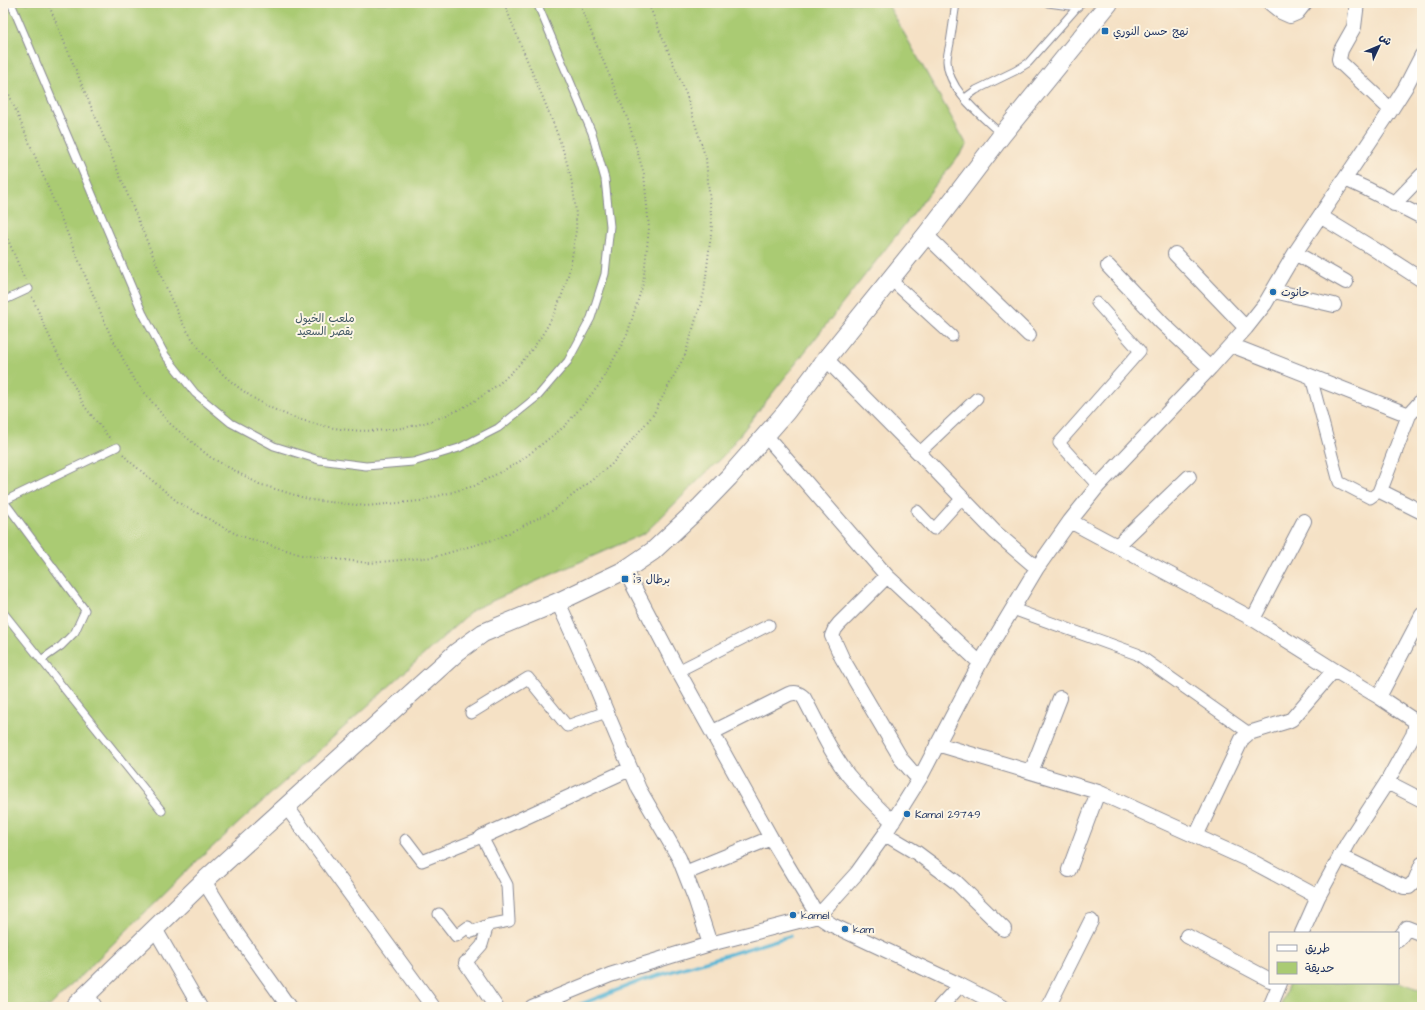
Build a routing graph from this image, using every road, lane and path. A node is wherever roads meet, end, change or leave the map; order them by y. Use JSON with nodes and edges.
{"nodes":[{"id":1,"x":11,"y":3,"type":"edge"},
{"id":2,"x":48,"y":3,"type":"edge"},
{"id":3,"x":504,"y":3,"type":"edge"},
{"id":4,"x":537,"y":3,"type":"edge"},
{"id":5,"x":579,"y":3,"type":"edge"},
{"id":6,"x":648,"y":3,"type":"edge"},
{"id":7,"x":956,"y":3,"type":"edge"},
{"id":8,"x":1048,"y":3,"type":"edge"},
{"id":9,"x":1109,"y":3,"type":"edge"},
{"id":10,"x":1270,"y":3,"type":"edge"},
{"id":11,"x":1305,"y":3,"type":"edge"},
{"id":12,"x":1357,"y":3,"type":"edge"},
{"id":13,"x":1079,"y":5,"type":"edge"},
{"id":14,"x":1422,"y":54,"type":"edge"},
{"id":15,"x":3,"y":80,"type":"edge"},
{"id":16,"x":965,"y":98,"type":"junction"},
{"id":17,"x":1391,"y":110,"type":"junction"},
{"id":18,"x":1002,"y":135,"type":"junction"},
{"id":19,"x":1422,"y":175,"type":"edge"},
{"id":20,"x":1345,"y":179,"type":"junction"},
{"id":21,"x":1394,"y":204,"type":"junction"},
{"id":22,"x":1320,"y":216,"type":"junction"},
{"id":23,"x":1422,"y":217,"type":"edge"},
{"id":24,"x":3,"y":228,"type":"edge"},
{"id":25,"x":926,"y":235,"type":"junction"},
{"id":26,"x":1295,"y":253,"type":"junction"},
{"id":27,"x":1175,"y":254,"type":"dead end"},
{"id":28,"x":1108,"y":266,"type":"dead end"},
{"id":29,"x":890,"y":279,"type":"junction"},
{"id":30,"x":1422,"y":280,"type":"edge"},
{"id":31,"x":1346,"y":282,"type":"dead end"},
{"id":32,"x":29,"y":289,"type":"junction"},
{"id":33,"x":1274,"y":290,"type":"junction"},
{"id":34,"x":3,"y":301,"type":"edge"},
{"id":35,"x":1097,"y":302,"type":"dead end"},
{"id":36,"x":1334,"y":305,"type":"dead end"},
{"id":37,"x":1246,"y":328,"type":"junction"},
{"id":38,"x":1029,"y":335,"type":"dead end"},
{"id":39,"x":952,"y":336,"type":"dead end"},
{"id":40,"x":1231,"y":345,"type":"junction"},
{"id":41,"x":826,"y":359,"type":"junction"},
{"id":42,"x":1210,"y":368,"type":"junction"},
{"id":43,"x":1312,"y":376,"type":"junction"},
{"id":44,"x":977,"y":398,"type":"dead end"},
{"id":45,"x":1422,"y":400,"type":"edge"},
{"id":46,"x":1409,"y":415,"type":"junction"},
{"id":47,"x":766,"y":436,"type":"junction"},
{"id":48,"x":117,"y":447,"type":"junction"},
{"id":49,"x":919,"y":452,"type":"junction"},
{"id":50,"x":1189,"y":477,"type":"dead end"},
{"id":51,"x":1098,"y":486,"type":"junction"},
{"id":52,"x":1380,"y":491,"type":"junction"},
{"id":53,"x":962,"y":498,"type":"junction"},
{"id":54,"x":3,"y":500,"type":"edge"},
{"id":55,"x":917,"y":511,"type":"dead end"},
{"id":56,"x":1422,"y":512,"type":"edge"},
{"id":57,"x":1070,"y":521,"type":"junction"},
{"id":58,"x":1304,"y":521,"type":"dead end"},
{"id":59,"x":1117,"y":546,"type":"junction"},
{"id":60,"x":1037,"y":568,"type":"junction"},
{"id":61,"x":624,"y":570,"type":"junction"},
{"id":62,"x":887,"y":576,"type":"junction"},
{"id":63,"x":558,"y":602,"type":"junction"},
{"id":64,"x":1013,"y":609,"type":"junction"},
{"id":65,"x":3,"y":612,"type":"edge"},
{"id":66,"x":1422,"y":615,"type":"edge"},
{"id":67,"x":1253,"y":619,"type":"junction"},
{"id":68,"x":770,"y":625,"type":"dead end"},
{"id":69,"x":41,"y":660,"type":"junction"},
{"id":70,"x":980,"y":663,"type":"junction"},
{"id":71,"x":1334,"y":670,"type":"junction"},
{"id":72,"x":678,"y":671,"type":"junction"},
{"id":73,"x":1379,"y":697,"type":"junction"},
{"id":74,"x":1060,"y":698,"type":"dead end"},
{"id":75,"x":606,"y":712,"type":"junction"},
{"id":76,"x":471,"y":713,"type":"dead end"},
{"id":77,"x":713,"y":732,"type":"junction"},
{"id":78,"x":1249,"y":733,"type":"junction"},
{"id":79,"x":937,"y":744,"type":"junction"},
{"id":80,"x":630,"y":769,"type":"junction"},
{"id":81,"x":1031,"y":772,"type":"junction"},
{"id":82,"x":920,"y":778,"type":"junction"},
{"id":83,"x":1387,"y":782,"type":"junction"},
{"id":84,"x":1098,"y":792,"type":"junction"},
{"id":85,"x":1422,"y":800,"type":"edge"},
{"id":86,"x":286,"y":806,"type":"junction"},
{"id":87,"x":162,"y":811,"type":"dead end"},
{"id":88,"x":893,"y":822,"type":"junction"},
{"id":89,"x":886,"y":834,"type":"junction"},
{"id":90,"x":1196,"y":836,"type":"junction"},
{"id":91,"x":482,"y":837,"type":"junction"},
{"id":92,"x":771,"y":838,"type":"junction"},
{"id":93,"x":406,"y":840,"type":"dead end"},
{"id":94,"x":1340,"y":856,"type":"junction"},
{"id":95,"x":1422,"y":864,"type":"edge"},
{"id":96,"x":1069,"y":870,"type":"dead end"},
{"id":97,"x":685,"y":873,"type":"junction"},
{"id":98,"x":204,"y":881,"type":"junction"},
{"id":99,"x":1318,"y":897,"type":"junction"},
{"id":100,"x":439,"y":914,"type":"dead end"},
{"id":101,"x":818,"y":916,"type":"junction"},
{"id":102,"x":1091,"y":921,"type":"dead end"},
{"id":103,"x":488,"y":925,"type":"junction"},
{"id":104,"x":155,"y":929,"type":"junction"},
{"id":105,"x":1004,"y":929,"type":"dead end"},
{"id":106,"x":1302,"y":932,"type":"edge"},
{"id":107,"x":1422,"y":934,"type":"edge"},
{"id":108,"x":1187,"y":936,"type":"dead end"},
{"id":109,"x":1399,"y":939,"type":"edge"},
{"id":110,"x":710,"y":944,"type":"junction"},
{"id":111,"x":466,"y":963,"type":"joint"},
{"id":112,"x":1269,"y":979,"type":"edge"},
{"id":113,"x":1276,"y":984,"type":"edge"},
{"id":114,"x":960,"y":985,"type":"junction"},
{"id":115,"x":91,"y":1001,"type":"edge"},
{"id":116,"x":74,"y":1007,"type":"edge"},
{"id":117,"x":200,"y":1007,"type":"edge"},
{"id":118,"x":289,"y":1007,"type":"edge"},
{"id":119,"x":433,"y":1007,"type":"edge"},
{"id":120,"x":496,"y":1007,"type":"edge"},
{"id":121,"x":532,"y":1007,"type":"edge"},
{"id":122,"x":940,"y":1007,"type":"edge"},
{"id":123,"x":1003,"y":1007,"type":"edge"},
{"id":124,"x":1048,"y":1007,"type":"edge"},
{"id":125,"x":1270,"y":1007,"type":"edge"}],
"edges":[{"from":1,"to":4,"type":"lane"},
{"from":2,"to":3,"type":"path"},
{"from":5,"to":15,"type":"path"},
{"from":6,"to":48,"type":"path"},
{"from":7,"to":16,"type":"lane"},
{"from":8,"to":13,"type":"lane"},
{"from":9,"to":18,"type":"street"},
{"from":10,"to":11,"type":"street"},
{"from":12,"to":17,"type":"street"},
{"from":13,"to":16,"type":"lane"},
{"from":14,"to":17,"type":"street"},
{"from":16,"to":18,"type":"lane"},
{"from":17,"to":20,"type":"street"},
{"from":18,"to":25,"type":"street"},
{"from":19,"to":21,"type":"street"},
{"from":20,"to":21,"type":"street"},
{"from":20,"to":22,"type":"street"},
{"from":21,"to":23,"type":"street"},
{"from":22,"to":26,"type":"street"},
{"from":22,"to":30,"type":"street"},
{"from":24,"to":32,"type":"path"},
{"from":25,"to":29,"type":"street"},
{"from":25,"to":38,"type":"street"},
{"from":26,"to":31,"type":"street"},
{"from":26,"to":33,"type":"street"},
{"from":27,"to":37,"type":"street"},
{"from":28,"to":42,"type":"street"},
{"from":29,"to":39,"type":"street"},
{"from":29,"to":41,"type":"street"},
{"from":32,"to":34,"type":"lane"},
{"from":32,"to":48,"type":"path"},
{"from":33,"to":36,"type":"street"},
{"from":33,"to":37,"type":"street"},
{"from":35,"to":51,"type":"street"},
{"from":37,"to":40,"type":"street"},
{"from":40,"to":42,"type":"street"},
{"from":40,"to":43,"type":"street"},
{"from":41,"to":47,"type":"street"},
{"from":41,"to":49,"type":"street"},
{"from":42,"to":51,"type":"street"},
{"from":43,"to":46,"type":"street"},
{"from":43,"to":52,"type":"street"},
{"from":44,"to":49,"type":"street"},
{"from":45,"to":46,"type":"street"},
{"from":46,"to":52,"type":"street"},
{"from":47,"to":61,"type":"street"},
{"from":47,"to":62,"type":"street"},
{"from":48,"to":54,"type":"lane"},
{"from":49,"to":53,"type":"street"},
{"from":50,"to":59,"type":"street"},
{"from":51,"to":57,"type":"street"},
{"from":52,"to":56,"type":"street"},
{"from":53,"to":55,"type":"street"},
{"from":53,"to":60,"type":"street"},
{"from":54,"to":69,"type":"lane"},
{"from":57,"to":59,"type":"street"},
{"from":57,"to":60,"type":"street"},
{"from":58,"to":67,"type":"street"},
{"from":59,"to":67,"type":"street"},
{"from":60,"to":64,"type":"street"},
{"from":61,"to":63,"type":"street"},
{"from":61,"to":72,"type":"street"},
{"from":62,"to":70,"type":"street"},
{"from":62,"to":82,"type":"street"},
{"from":63,"to":75,"type":"street"},
{"from":63,"to":86,"type":"street"},
{"from":64,"to":70,"type":"street"},
{"from":64,"to":78,"type":"street"},
{"from":65,"to":69,"type":"lane"},
{"from":66,"to":73,"type":"street"},
{"from":67,"to":71,"type":"street"},
{"from":68,"to":72,"type":"street"},
{"from":69,"to":87,"type":"lane"},
{"from":70,"to":79,"type":"street"},
{"from":71,"to":73,"type":"street"},
{"from":71,"to":78,"type":"street"},
{"from":72,"to":77,"type":"street"},
{"from":73,"to":83,"type":"street"},
{"from":74,"to":81,"type":"street"},
{"from":75,"to":76,"type":"street"},
{"from":75,"to":80,"type":"street"},
{"from":77,"to":88,"type":"street"},
{"from":77,"to":92,"type":"street"},
{"from":78,"to":90,"type":"street"},
{"from":79,"to":81,"type":"street"},
{"from":79,"to":82,"type":"street"},
{"from":80,"to":91,"type":"street"},
{"from":80,"to":97,"type":"street"},
{"from":81,"to":84,"type":"street"},
{"from":82,"to":88,"type":"street"},
{"from":83,"to":85,"type":"street"},
{"from":83,"to":94,"type":"street"},
{"from":84,"to":90,"type":"street"},
{"from":84,"to":96,"type":"street"},
{"from":86,"to":98,"type":"street"},
{"from":86,"to":119,"type":"street"},
{"from":88,"to":89,"type":"street"},
{"from":89,"to":101,"type":"street"},
{"from":89,"to":105,"type":"street"},
{"from":90,"to":99,"type":"street"},
{"from":91,"to":93,"type":"street"},
{"from":91,"to":103,"type":"street"},
{"from":92,"to":97,"type":"street"},
{"from":92,"to":101,"type":"street"},
{"from":94,"to":95,"type":"street"},
{"from":94,"to":99,"type":"street"},
{"from":97,"to":110,"type":"street"},
{"from":98,"to":104,"type":"street"},
{"from":98,"to":118,"type":"street"},
{"from":99,"to":106,"type":"street"},
{"from":100,"to":103,"type":"street"},
{"from":101,"to":110,"type":"street"},
{"from":101,"to":114,"type":"street"},
{"from":102,"to":124,"type":"street"},
{"from":103,"to":111,"type":"street"},
{"from":104,"to":115,"type":"street"},
{"from":104,"to":117,"type":"street"},
{"from":107,"to":109,"type":"street"},
{"from":108,"to":112,"type":"street"},
{"from":110,"to":121,"type":"street"},
{"from":111,"to":120,"type":"street"},
{"from":113,"to":125,"type":"street"},
{"from":114,"to":122,"type":"street"},
{"from":114,"to":123,"type":"street"},
{"from":115,"to":116,"type":"street"}]}
